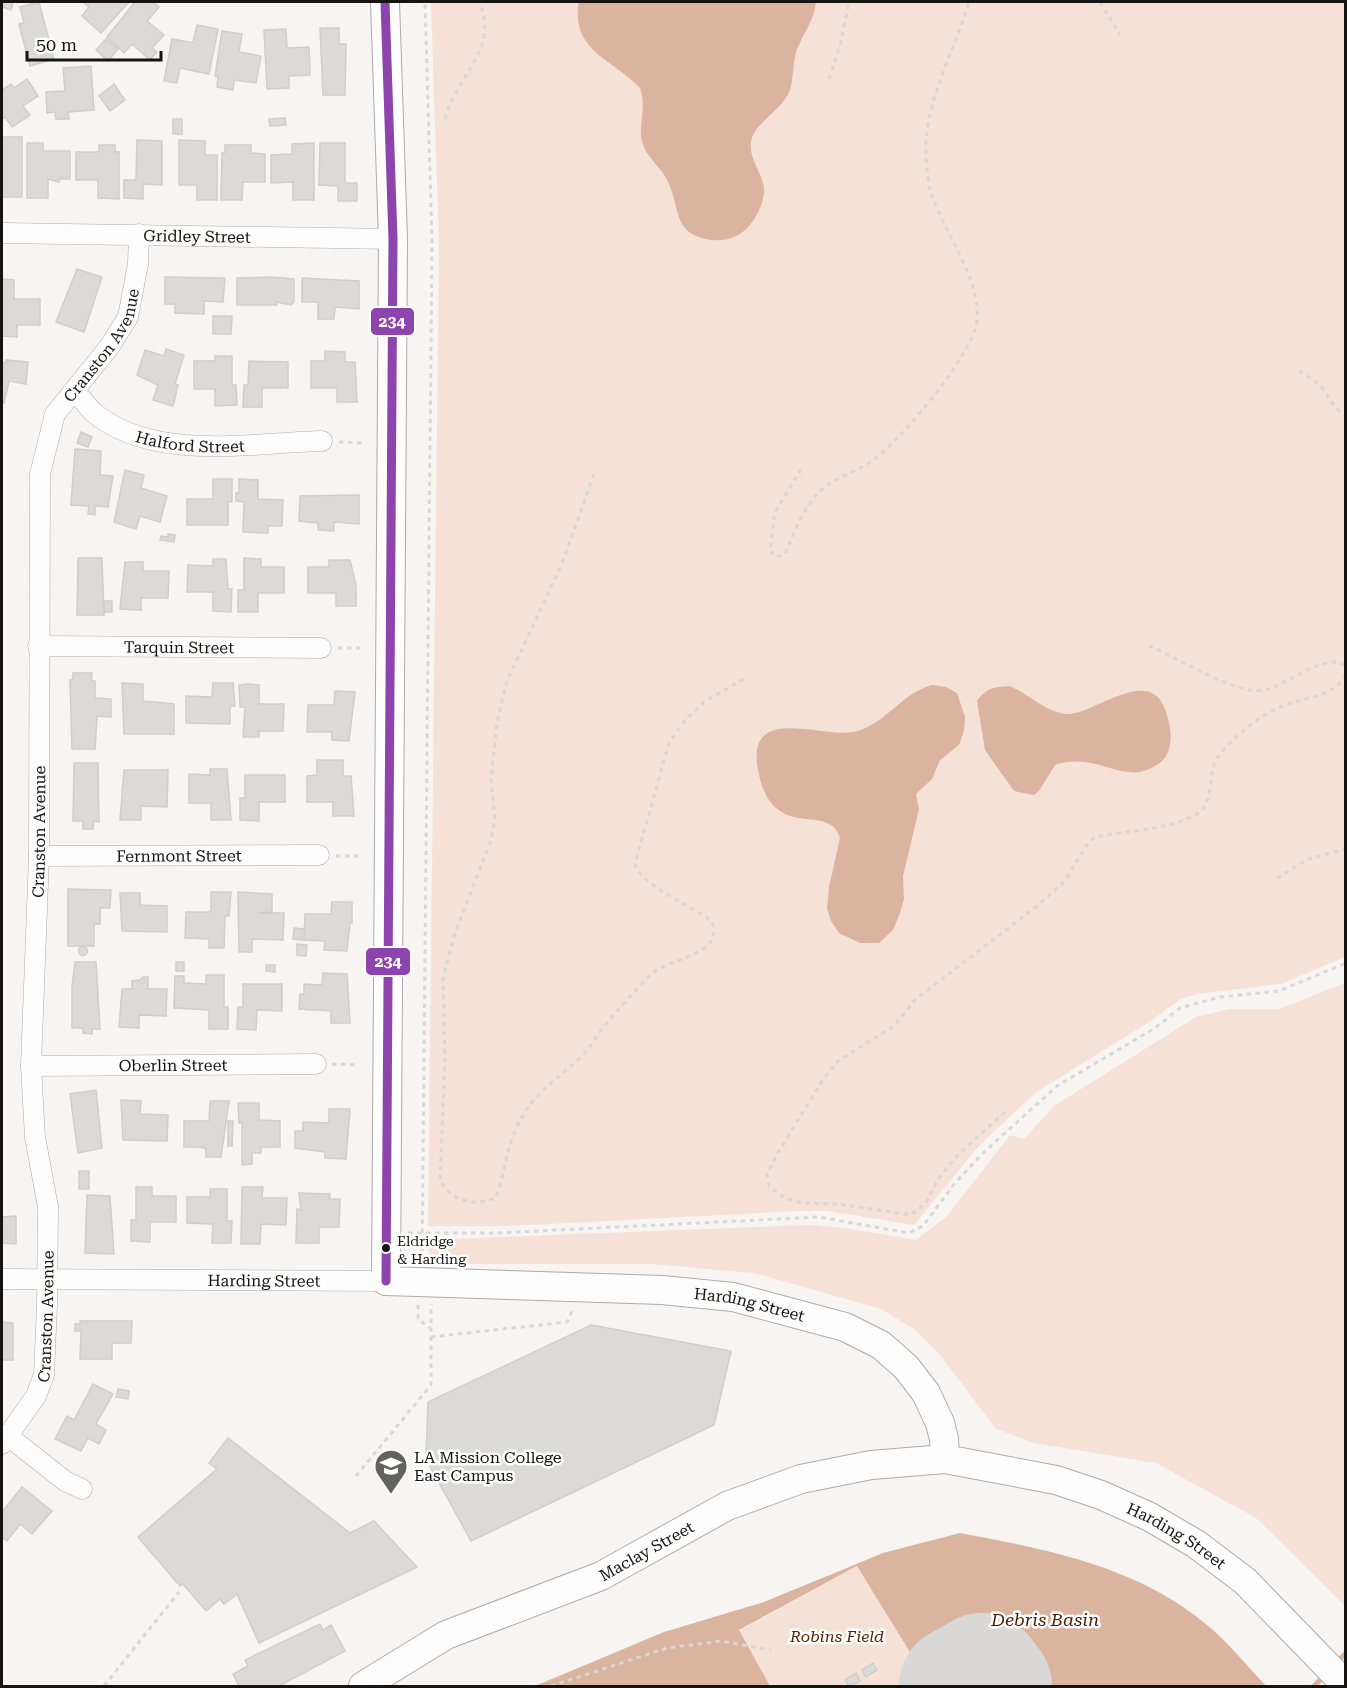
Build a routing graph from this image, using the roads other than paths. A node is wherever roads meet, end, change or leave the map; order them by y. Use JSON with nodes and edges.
{"nodes":[{"id":1,"x":386,"y":2,"type":"edge"},
{"id":2,"x":2,"y":233,"type":"edge"},
{"id":3,"x":139,"y":234,"type":"junction"},
{"id":4,"x":393,"y":239,"type":"junction"},
{"id":5,"x":75,"y":391,"type":"junction"},
{"id":6,"x":321,"y":441,"type":"road end"},
{"id":7,"x":38,"y":646,"type":"junction"},
{"id":8,"x":321,"y":648,"type":"road end"},
{"id":9,"x":319,"y":855,"type":"road end"},
{"id":10,"x":39,"y":856,"type":"junction"},
{"id":11,"x":316,"y":1064,"type":"road end"},
{"id":12,"x":31,"y":1066,"type":"junction"},
{"id":13,"x":2,"y":1279,"type":"edge"},
{"id":14,"x":47,"y":1280,"type":"junction"},
{"id":15,"x":386,"y":1281,"type":"junction"},
{"id":16,"x":4,"y":1440,"type":"edge"},
{"id":17,"x":945,"y":1459,"type":"junction"},
{"id":18,"x":82,"y":1489,"type":"dead end"},
{"id":19,"x":1346,"y":1685,"type":"edge"},
{"id":20,"x":363,"y":1686,"type":"edge"}],
"edges":[{"from":1,"to":4,"type":"street"},
{"from":2,"to":3,"type":"street","name":"Gridley Street"},
{"from":3,"to":4,"type":"street","name":"Gridley Street"},
{"from":3,"to":5,"type":"street","name":"Cranston Avenue"},
{"from":4,"to":15,"type":"street"},
{"from":5,"to":6,"type":"street","name":"Halford Street"},
{"from":5,"to":7,"type":"street","name":"Cranston Avenue"},
{"from":7,"to":8,"type":"street","name":"Tarquin Street"},
{"from":7,"to":10,"type":"street","name":"Cranston Avenue"},
{"from":9,"to":10,"type":"street","name":"Fernmont Street"},
{"from":10,"to":12,"type":"street","name":"Cranston Avenue"},
{"from":11,"to":12,"type":"street","name":"Oberlin Street"},
{"from":12,"to":14,"type":"street","name":"Cranston Avenue"},
{"from":13,"to":14,"type":"street","name":"Harding Street"},
{"from":14,"to":15,"type":"street","name":"Harding Street"},
{"from":14,"to":16,"type":"street","name":"Cranston Avenue"},
{"from":15,"to":17,"type":"street","name":"Harding Street"},
{"from":16,"to":18,"type":"street"},
{"from":17,"to":19,"type":"street","name":"Harding Street"},
{"from":17,"to":20,"type":"street","name":"Maclay Street"}]}
